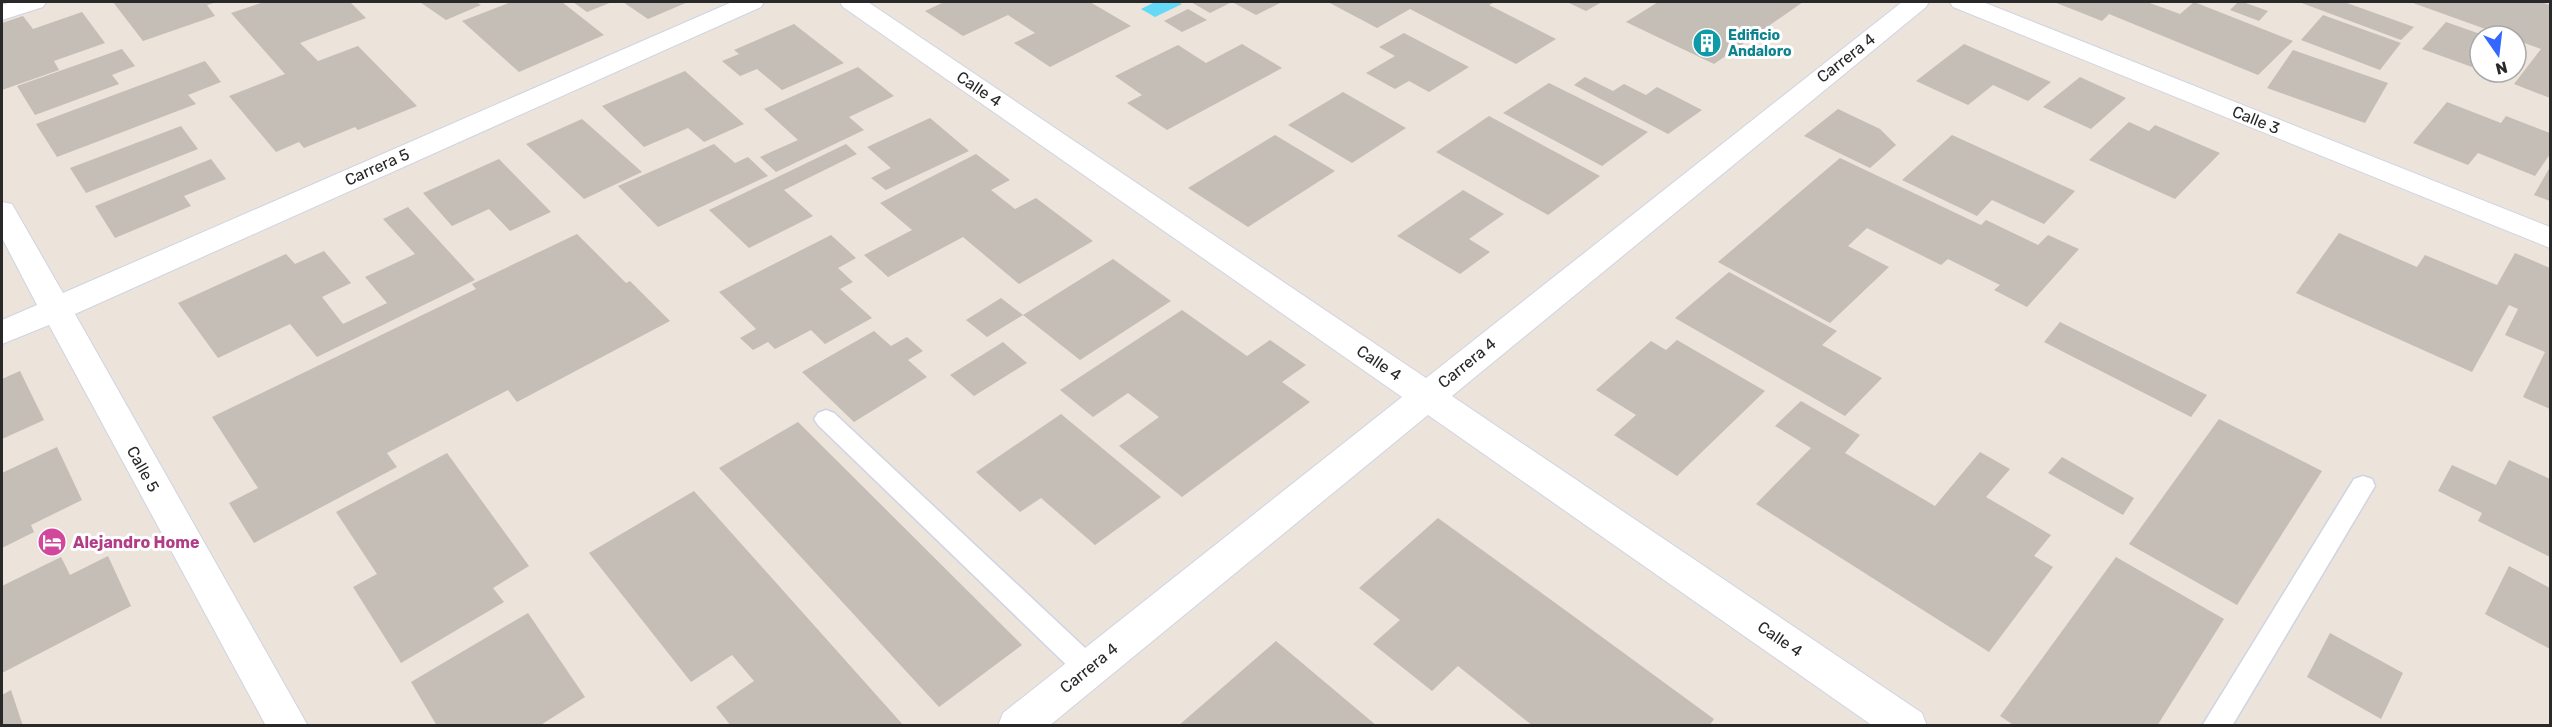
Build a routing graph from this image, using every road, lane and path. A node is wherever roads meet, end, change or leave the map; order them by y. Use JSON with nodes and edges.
{"nodes":[{"id":1,"x":34,"y":2,"type":"edge"},
{"id":2,"x":752,"y":2,"type":"edge"},
{"id":3,"x":852,"y":2,"type":"edge"},
{"id":4,"x":1917,"y":2,"type":"edge"},
{"id":5,"x":1962,"y":2,"type":"edge"},
{"id":6,"x":2,"y":13,"type":"edge"},
{"id":7,"x":2,"y":211,"type":"edge"},
{"id":8,"x":2550,"y":238,"type":"edge"},
{"id":9,"x":55,"y":309,"type":"junction"},
{"id":10,"x":2,"y":333,"type":"edge"},
{"id":11,"x":1427,"y":396,"type":"junction"},
{"id":12,"x":826,"y":419,"type":"dead end"},
{"id":13,"x":2363,"y":486,"type":"dead end"},
{"id":14,"x":1089,"y":669,"type":"junction"},
{"id":15,"x":288,"y":726,"type":"edge"},
{"id":16,"x":1018,"y":726,"type":"edge"},
{"id":17,"x":1907,"y":726,"type":"edge"},
{"id":18,"x":2216,"y":726,"type":"edge"}],
"edges":[{"from":1,"to":6,"type":"street"},
{"from":2,"to":9,"type":"street","name":"Carrera 5"},
{"from":3,"to":11,"type":"street","name":"Calle 4"},
{"from":4,"to":11,"type":"street","name":"Carrera 4"},
{"from":5,"to":8,"type":"street","name":"Calle 3"},
{"from":7,"to":9,"type":"street","name":"Calle 5"},
{"from":9,"to":10,"type":"street","name":"Carrera 5"},
{"from":9,"to":15,"type":"street","name":"Calle 5"},
{"from":11,"to":14,"type":"street","name":"Carrera 4"},
{"from":11,"to":17,"type":"street","name":"Calle 4"},
{"from":12,"to":14,"type":"lane"},
{"from":13,"to":18,"type":"lane"},
{"from":14,"to":16,"type":"street","name":"Carrera 4"}]}
